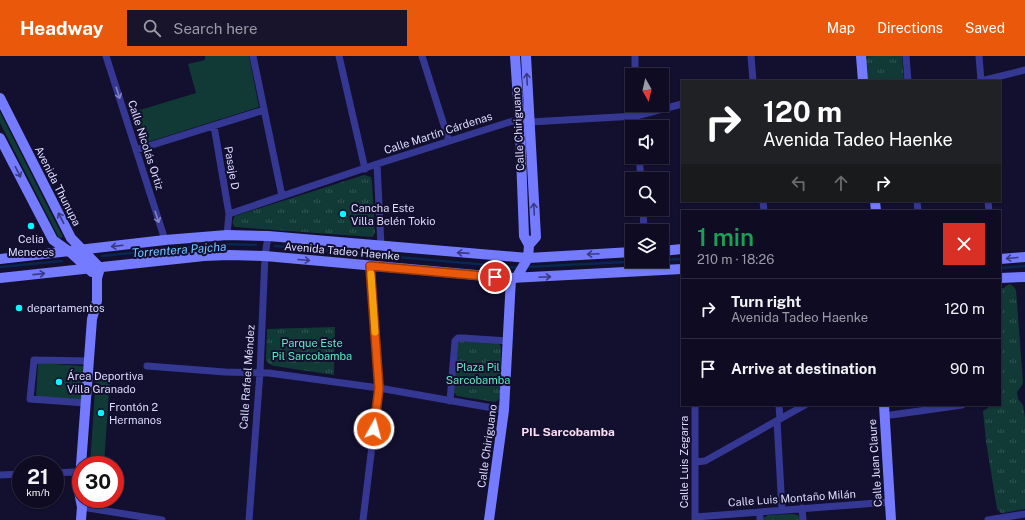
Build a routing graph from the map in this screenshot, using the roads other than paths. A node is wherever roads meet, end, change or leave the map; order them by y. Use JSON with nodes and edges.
{"nodes":[{"id":1,"x":106,"y":56,"type":"edge"},
{"id":2,"x":253,"y":56,"type":"edge"},
{"id":3,"x":339,"y":56,"type":"edge"},
{"id":4,"x":422,"y":56,"type":"edge"},
{"id":5,"x":515,"y":56,"type":"edge"},
{"id":6,"x":526,"y":56,"type":"edge"},
{"id":7,"x":635,"y":56,"type":"edge"},
{"id":8,"x":751,"y":56,"type":"edge"},
{"id":9,"x":861,"y":56,"type":"edge"},
{"id":10,"x":906,"y":56,"type":"edge"},
{"id":11,"x":979,"y":56,"type":"edge"},
{"id":12,"x":635,"y":68,"type":"edge"},
{"id":13,"x":1025,"y":70,"type":"edge"},
{"id":14,"x":753,"y":80,"type":"edge"},
{"id":15,"x":863,"y":80,"type":"edge"},
{"id":16,"x":908,"y":80,"type":"edge"},
{"id":17,"x":981,"y":80,"type":"edge"},
{"id":18,"x":985,"y":80,"type":"edge"},
{"id":19,"x":0,"y":98,"type":"edge"},
{"id":20,"x":681,"y":104,"type":"edge"},
{"id":21,"x":264,"y":110,"type":"junction"},
{"id":22,"x":636,"y":112,"type":"edge"},
{"id":23,"x":636,"y":116,"type":"junction"},
{"id":24,"x":636,"y":120,"type":"edge"},
{"id":25,"x":525,"y":121,"type":"junction"},
{"id":26,"x":214,"y":126,"type":"junction"},
{"id":27,"x":0,"y":138,"type":"edge"},
{"id":28,"x":449,"y":141,"type":"junction"},
{"id":29,"x":136,"y":150,"type":"junction"},
{"id":30,"x":376,"y":164,"type":"junction"},
{"id":31,"x":365,"y":169,"type":"junction"},
{"id":32,"x":282,"y":196,"type":"junction"},
{"id":33,"x":229,"y":214,"type":"junction"},
{"id":34,"x":227,"y":235,"type":"junction"},
{"id":35,"x":267,"y":238,"type":"junction"},
{"id":36,"x":165,"y":240,"type":"junction"},
{"id":37,"x":381,"y":246,"type":"junction"},
{"id":38,"x":681,"y":249,"type":"edge"},
{"id":39,"x":83,"y":250,"type":"junction"},
{"id":40,"x":669,"y":250,"type":"edge"},
{"id":41,"x":70,"y":252,"type":"junction"},
{"id":42,"x":625,"y":253,"type":"edge"},
{"id":43,"x":265,"y":254,"type":"junction"},
{"id":44,"x":1025,"y":257,"type":"edge"},
{"id":45,"x":0,"y":259,"type":"edge"},
{"id":46,"x":1001,"y":259,"type":"edge"},
{"id":47,"x":370,"y":266,"type":"junction"},
{"id":48,"x":100,"y":268,"type":"junction"},
{"id":49,"x":89,"y":269,"type":"junction"},
{"id":50,"x":681,"y":269,"type":"edge"},
{"id":51,"x":520,"y":270,"type":"junction"},
{"id":52,"x":1025,"y":277,"type":"edge"},
{"id":53,"x":0,"y":278,"type":"edge"},
{"id":54,"x":97,"y":278,"type":"junction"},
{"id":55,"x":1001,"y":278,"type":"edge"},
{"id":56,"x":508,"y":341,"type":"junction"},
{"id":57,"x":89,"y":361,"type":"junction"},
{"id":58,"x":147,"y":366,"type":"dead end"},
{"id":59,"x":260,"y":372,"type":"junction"},
{"id":60,"x":379,"y":388,"type":"junction"},
{"id":61,"x":450,"y":401,"type":"junction"},
{"id":62,"x":86,"y":403,"type":"junction"},
{"id":63,"x":696,"y":406,"type":"edge"},
{"id":64,"x":779,"y":406,"type":"edge"},
{"id":65,"x":803,"y":406,"type":"edge"},
{"id":66,"x":884,"y":406,"type":"edge"},
{"id":67,"x":955,"y":406,"type":"edge"},
{"id":68,"x":504,"y":410,"type":"junction"},
{"id":69,"x":884,"y":416,"type":"junction"},
{"id":70,"x":778,"y":420,"type":"junction"},
{"id":71,"x":82,"y":456,"type":"edge"},
{"id":72,"x":695,"y":462,"type":"junction"},
{"id":73,"x":12,"y":474,"type":"edge"},
{"id":74,"x":0,"y":475,"type":"edge"},
{"id":75,"x":890,"y":502,"type":"junction"},
{"id":76,"x":82,"y":508,"type":"edge"},
{"id":77,"x":88,"y":508,"type":"edge"},
{"id":78,"x":802,"y":508,"type":"junction"},
{"id":79,"x":782,"y":510,"type":"junction"},
{"id":80,"x":760,"y":512,"type":"junction"},
{"id":81,"x":1025,"y":514,"type":"edge"},
{"id":82,"x":695,"y":518,"type":"edge"},
{"id":83,"x":81,"y":520,"type":"edge"},
{"id":84,"x":162,"y":520,"type":"edge"},
{"id":85,"x":249,"y":520,"type":"edge"},
{"id":86,"x":363,"y":520,"type":"edge"},
{"id":87,"x":489,"y":520,"type":"edge"},
{"id":88,"x":760,"y":520,"type":"edge"},
{"id":89,"x":803,"y":520,"type":"edge"},
{"id":90,"x":891,"y":520,"type":"edge"},
{"id":91,"x":988,"y":520,"type":"edge"}],
"edges":[{"from":1,"to":29,"type":"street","name":"Calle Nicolás Ortiz","one_way":true},
{"from":2,"to":21,"type":"street"},
{"from":3,"to":31,"type":"street"},
{"from":4,"to":28,"type":"street"},
{"from":5,"to":25,"type":"main road","name":"Calle Chiriguano"},
{"from":25,"to":6,"type":"main road","name":"Calle Chiriguano","one_way":true},
{"from":7,"to":12,"type":"street"},
{"from":8,"to":14,"type":"street"},
{"from":9,"to":15,"type":"main road"},
{"from":10,"to":16,"type":"street"},
{"from":11,"to":17,"type":"street"},
{"from":13,"to":18,"type":"street"},
{"from":39,"to":19,"type":"main road","name":"Avenida Thunupa","one_way":true},
{"from":20,"to":23,"type":"street","name":"Calle Martín Cárdenas"},
{"from":21,"to":26,"type":"street"},
{"from":21,"to":32,"type":"street"},
{"from":22,"to":23,"type":"street"},
{"from":23,"to":24,"type":"street"},
{"from":23,"to":25,"type":"street","name":"Calle Martín Cárdenas"},
{"from":25,"to":28,"type":"street","name":"Calle Martín Cárdenas"},
{"from":25,"to":51,"type":"main road","name":"Calle Chiriguano"},
{"from":26,"to":29,"type":"street"},
{"from":26,"to":33,"type":"street","name":"Pasaje D"},
{"from":27,"to":41,"type":"main road","one_way":true},
{"from":28,"to":30,"type":"street","name":"Calle Martín Cárdenas"},
{"from":29,"to":36,"type":"street","name":"Calle Nicolás Ortiz","one_way":true},
{"from":30,"to":31,"type":"street","name":"Calle Martín Cárdenas"},
{"from":30,"to":37,"type":"street"},
{"from":31,"to":32,"type":"street","name":"Calle Martín Cárdenas"},
{"from":32,"to":33,"type":"street","name":"Calle Martín Cárdenas"},
{"from":33,"to":34,"type":"street"},
{"from":34,"to":35,"type":"main road","name":"Avenida Tadeo Haenke"},
{"from":34,"to":36,"type":"main road","name":"Avenida Tadeo Haenke"},
{"from":35,"to":37,"type":"main road","name":"Avenida Tadeo Haenke"},
{"from":35,"to":43,"type":"street","name":"Calle Rafael Méndez"},
{"from":36,"to":39,"type":"main road","name":"Avenida Tadeo Haenke","one_way":true},
{"from":51,"to":37,"type":"main road","name":"Avenida Tadeo Haenke","one_way":true},
{"from":38,"to":40,"type":"main road"},
{"from":39,"to":41,"type":"main road","name":"Avenida Tadeo Haenke"},
{"from":39,"to":48,"type":"main road","name":"Avenida Thunupa"},
{"from":41,"to":45,"type":"main road","name":"Avenida Tadeo Haenke"},
{"from":41,"to":49,"type":"main road"},
{"from":42,"to":51,"type":"main road","name":"Avenida Tadeo Haenke","one_way":true},
{"from":43,"to":47,"type":"main road","name":"Avenida Tadeo Haenke","one_way":true},
{"from":43,"to":48,"type":"main road","name":"Avenida Tadeo Haenke"},
{"from":43,"to":59,"type":"street","name":"Calle Rafael Méndez"},
{"from":44,"to":46,"type":"main road","one_way":true},
{"from":47,"to":51,"type":"main road","name":"Avenida Tadeo Haenke"},
{"from":47,"to":60,"type":"street"},
{"from":48,"to":49,"type":"main road","name":"Avenida Tadeo Haenke"},
{"from":48,"to":54,"type":"main road"},
{"from":53,"to":49,"type":"main road","name":"Avenida Tadeo Haenke","one_way":true},
{"from":49,"to":54,"type":"main road"},
{"from":51,"to":50,"type":"main road","name":"Avenida Tadeo Haenke","one_way":true},
{"from":51,"to":56,"type":"main road","name":"Calle Chiriguano"},
{"from":52,"to":55,"type":"main road"},
{"from":54,"to":57,"type":"main road"},
{"from":56,"to":61,"type":"street"},
{"from":56,"to":68,"type":"main road","name":"Calle Chiriguano"},
{"from":57,"to":62,"type":"main road"},
{"from":57,"to":62,"type":"street"},
{"from":58,"to":59,"type":"street"},
{"from":59,"to":60,"type":"street"},
{"from":59,"to":85,"type":"street","name":"Calle Rafael Méndez"},
{"from":60,"to":61,"type":"street"},
{"from":60,"to":86,"type":"street"},
{"from":61,"to":68,"type":"street"},
{"from":62,"to":71,"type":"main road"},
{"from":63,"to":72,"type":"street","name":"Calle Luis Zegarra"},
{"from":64,"to":70,"type":"street"},
{"from":65,"to":70,"type":"street"},
{"from":66,"to":69,"type":"main road","name":"Calle Juan Claure"},
{"from":67,"to":69,"type":"street"},
{"from":68,"to":87,"type":"main road","name":"Calle Chiriguano"},
{"from":69,"to":75,"type":"main road","name":"Calle Juan Claure"},
{"from":70,"to":72,"type":"street"},
{"from":70,"to":79,"type":"street"},
{"from":72,"to":82,"type":"street","name":"Calle Luis Zegarra"},
{"from":73,"to":74,"type":"street"},
{"from":75,"to":78,"type":"street","name":"Calle Luis Montaño Milán"},
{"from":75,"to":90,"type":"main road","name":"Calle Juan Claure"},
{"from":76,"to":83,"type":"main road"},
{"from":77,"to":84,"type":"street"},
{"from":78,"to":79,"type":"street","name":"Calle Luis Montaño Milán"},
{"from":78,"to":89,"type":"street"},
{"from":79,"to":80,"type":"street","name":"Calle Luis Montaño Milán"},
{"from":80,"to":82,"type":"street","name":"Calle Luis Montaño Milán"},
{"from":80,"to":88,"type":"street"},
{"from":81,"to":91,"type":"street"}]}
